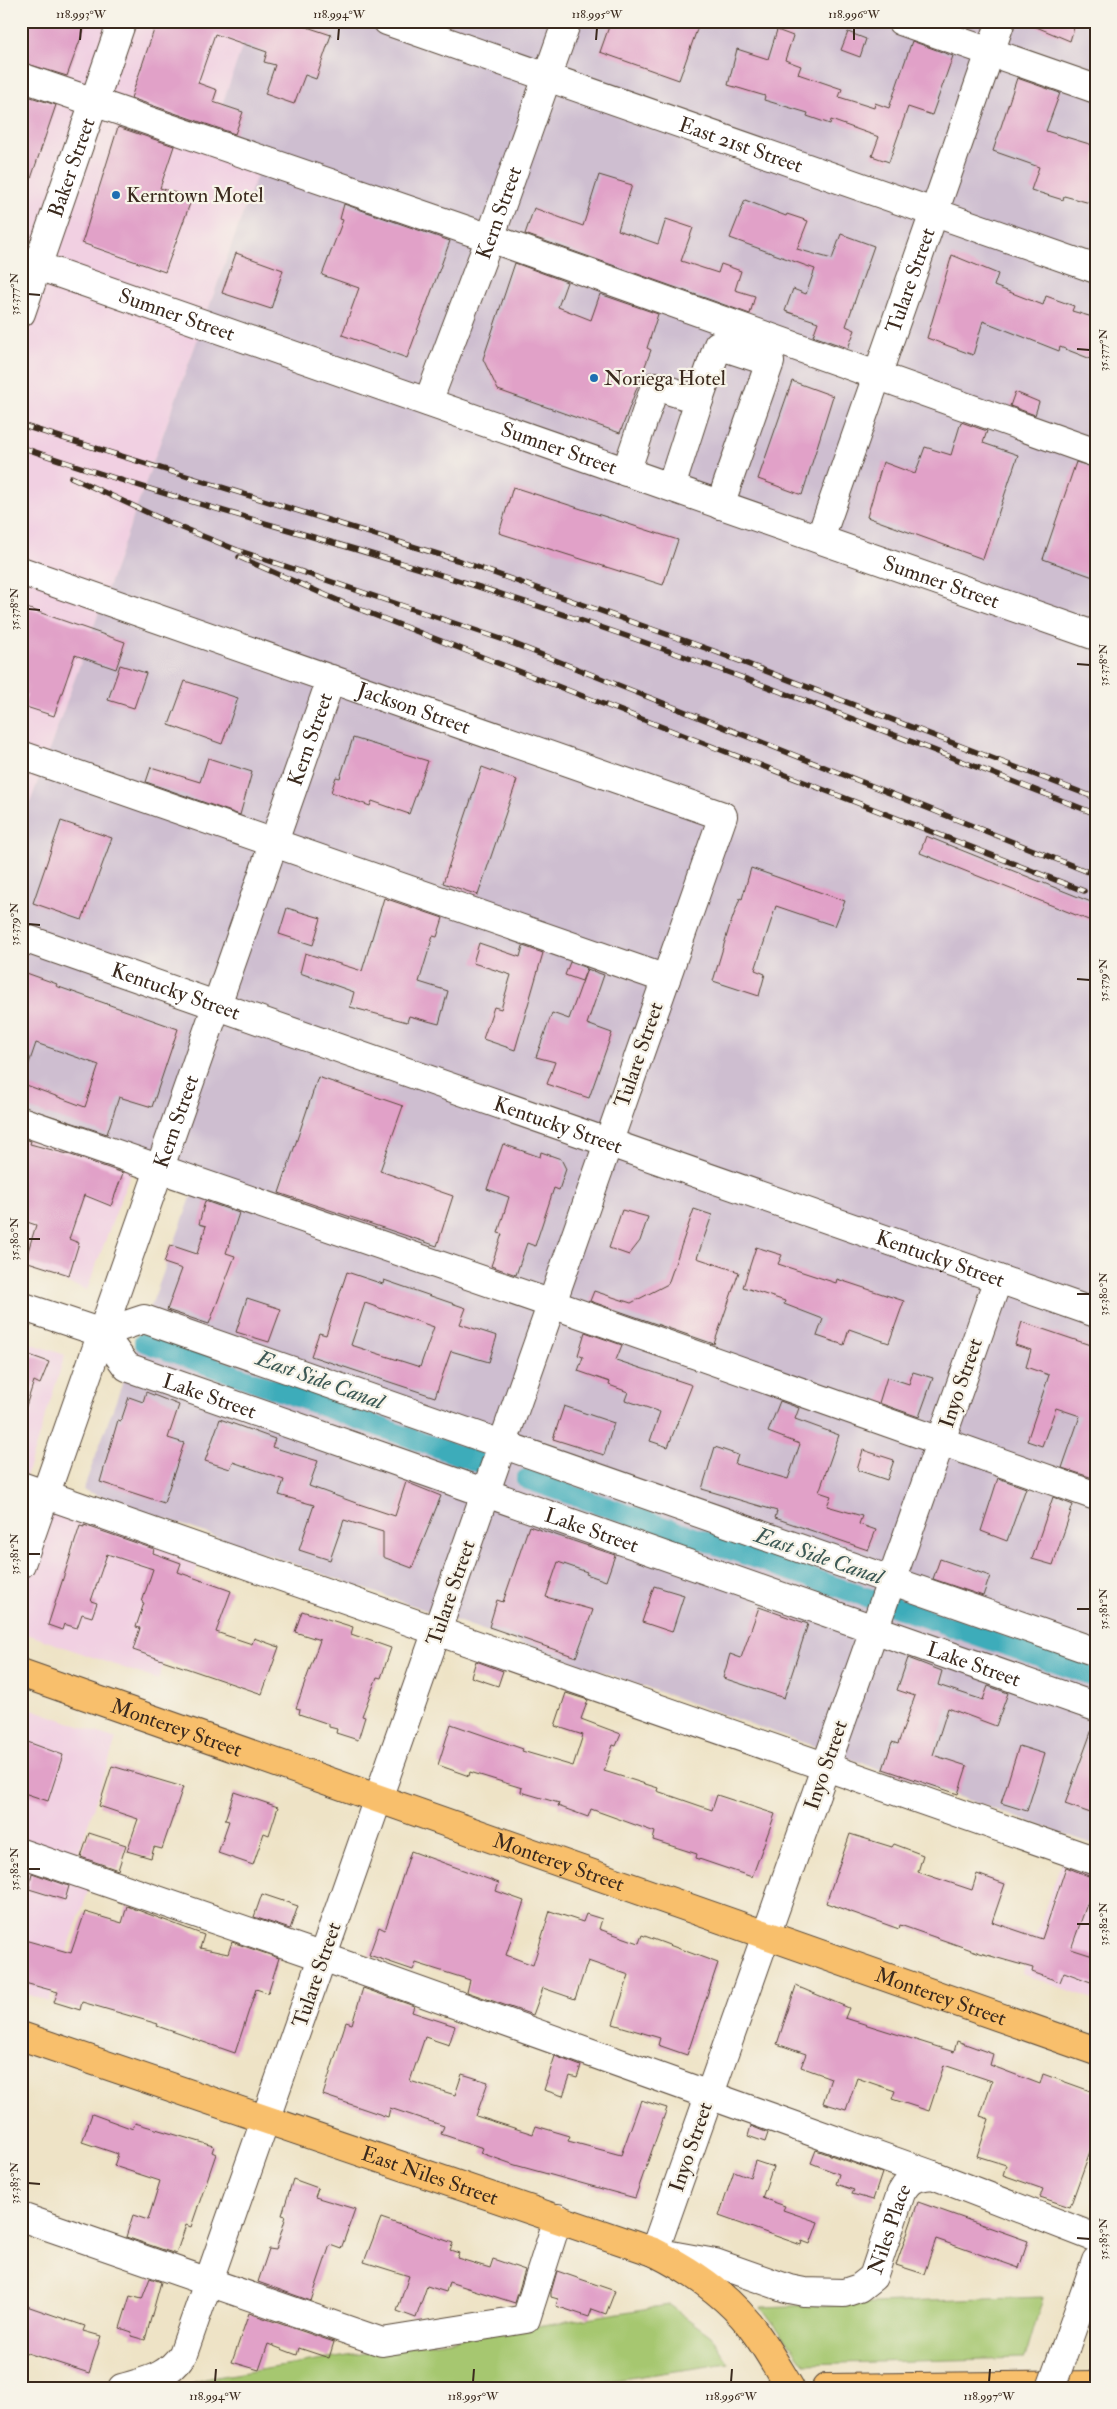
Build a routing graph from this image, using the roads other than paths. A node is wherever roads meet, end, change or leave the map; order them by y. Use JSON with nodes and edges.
{"nodes":[{"id":1,"x":122,"y":21,"type":"edge"},
{"id":2,"x":387,"y":21,"type":"edge"},
{"id":3,"x":567,"y":21,"type":"edge"},
{"id":4,"x":901,"y":21,"type":"edge"},
{"id":5,"x":1001,"y":21,"type":"edge"},
{"id":6,"x":990,"y":53,"type":"junction"},
{"id":7,"x":21,"y":77,"type":"edge"},
{"id":8,"x":546,"y":78,"type":"junction"},
{"id":9,"x":1096,"y":89,"type":"edge"},
{"id":10,"x":94,"y":103,"type":"junction"},
{"id":11,"x":934,"y":212,"type":"junction"},
{"id":12,"x":490,"y":238,"type":"junction"},
{"id":13,"x":29,"y":263,"type":"edge"},
{"id":14,"x":1096,"y":269,"type":"edge"},
{"id":15,"x":21,"y":313,"type":"edge"},
{"id":16,"x":877,"y":376,"type":"junction"},
{"id":17,"x":699,"y":400,"type":"junction"},
{"id":18,"x":428,"y":402,"type":"junction"},
{"id":19,"x":1096,"y":452,"type":"edge"},
{"id":20,"x":626,"y":472,"type":"junction"},
{"id":21,"x":671,"y":487,"type":"junction"},
{"id":22,"x":720,"y":504,"type":"junction"},
{"id":23,"x":820,"y":539,"type":"junction"},
{"id":24,"x":21,"y":570,"type":"edge"},
{"id":25,"x":1096,"y":636,"type":"edge"},
{"id":26,"x":331,"y":679,"type":"junction"},
{"id":27,"x":21,"y":755,"type":"edge"},
{"id":28,"x":723,"y":816,"type":"joint"},
{"id":29,"x":274,"y":843,"type":"junction"},
{"id":30,"x":21,"y":937,"type":"edge"},
{"id":31,"x":666,"y":979,"type":"junction"},
{"id":32,"x":217,"y":1005,"type":"junction"},
{"id":33,"x":21,"y":1121,"type":"edge"},
{"id":34,"x":608,"y":1142,"type":"junction"},
{"id":35,"x":160,"y":1169,"type":"junction"},
{"id":36,"x":998,"y":1279,"type":"junction"},
{"id":37,"x":552,"y":1304,"type":"junction"},
{"id":38,"x":21,"y":1306,"type":"edge"},
{"id":39,"x":1096,"y":1313,"type":"edge"},
{"id":40,"x":102,"y":1333,"type":"junction"},
{"id":41,"x":940,"y":1442,"type":"junction"},
{"id":42,"x":503,"y":1444,"type":"junction"},
{"id":43,"x":34,"y":1490,"type":"edge"},
{"id":44,"x":486,"y":1493,"type":"junction"},
{"id":45,"x":1096,"y":1496,"type":"edge"},
{"id":46,"x":21,"y":1564,"type":"edge"},
{"id":47,"x":891,"y":1580,"type":"junction"},
{"id":48,"x":874,"y":1629,"type":"junction"},
{"id":49,"x":438,"y":1631,"type":"junction"},
{"id":50,"x":1096,"y":1652,"type":"edge"},
{"id":51,"x":21,"y":1673,"type":"edge"},
{"id":52,"x":1096,"y":1707,"type":"edge"},
{"id":53,"x":826,"y":1767,"type":"junction"},
{"id":54,"x":379,"y":1799,"type":"junction"},
{"id":55,"x":21,"y":1853,"type":"edge"},
{"id":56,"x":1096,"y":1861,"type":"edge"},
{"id":57,"x":766,"y":1935,"type":"junction"},
{"id":58,"x":323,"y":1957,"type":"junction"},
{"id":59,"x":21,"y":2036,"type":"edge"},
{"id":60,"x":1096,"y":2051,"type":"edge"},
{"id":61,"x":710,"y":2094,"type":"junction"},
{"id":62,"x":266,"y":2121,"type":"junction"},
{"id":63,"x":933,"y":2175,"type":"junction"},
{"id":64,"x":21,"y":2217,"type":"edge"},
{"id":65,"x":558,"y":2218,"type":"junction"},
{"id":66,"x":1096,"y":2238,"type":"edge"},
{"id":67,"x":654,"y":2252,"type":"junction"},
{"id":68,"x":1094,"y":2269,"type":"edge"},
{"id":69,"x":208,"y":2284,"type":"junction"},
{"id":70,"x":1096,"y":2385,"type":"edge"},
{"id":71,"x":122,"y":2388,"type":"edge"},
{"id":72,"x":790,"y":2388,"type":"edge"},
{"id":73,"x":826,"y":2388,"type":"edge"},
{"id":74,"x":1051,"y":2388,"type":"edge"}],
"edges":[{"from":1,"to":10,"type":"street","name":"Baker Street"},
{"from":2,"to":8,"type":"street","name":"East 21st Street"},
{"from":3,"to":8,"type":"street","name":"Kern Street"},
{"from":4,"to":6,"type":"street"},
{"from":5,"to":6,"type":"street","name":"Tulare Street"},
{"from":6,"to":9,"type":"street"},
{"from":6,"to":11,"type":"street","name":"Tulare Street"},
{"from":7,"to":10,"type":"street"},
{"from":8,"to":11,"type":"street","name":"East 21st Street"},
{"from":8,"to":12,"type":"street","name":"Kern Street"},
{"from":10,"to":12,"type":"street"},
{"from":10,"to":13,"type":"street","name":"Baker Street"},
{"from":11,"to":14,"type":"street","name":"East 21st Street"},
{"from":11,"to":16,"type":"street","name":"Tulare Street"},
{"from":12,"to":16,"type":"street"},
{"from":12,"to":18,"type":"street","name":"Kern Street"},
{"from":13,"to":15,"type":"street","name":"Baker Street"},
{"from":13,"to":18,"type":"street","name":"Sumner Street"},
{"from":16,"to":19,"type":"street"},
{"from":16,"to":23,"type":"street","name":"Tulare Street"},
{"from":17,"to":20,"type":"street"},
{"from":17,"to":21,"type":"street"},
{"from":17,"to":22,"type":"street"},
{"from":18,"to":20,"type":"street","name":"Sumner Street"},
{"from":20,"to":21,"type":"street","name":"Sumner Street"},
{"from":21,"to":22,"type":"street","name":"Sumner Street"},
{"from":22,"to":23,"type":"street","name":"Sumner Street"},
{"from":23,"to":25,"type":"street","name":"Sumner Street"},
{"from":24,"to":26,"type":"street","name":"Jackson Street"},
{"from":26,"to":28,"type":"street","name":"Jackson Street"},
{"from":26,"to":29,"type":"street","name":"Kern Street"},
{"from":27,"to":29,"type":"street"},
{"from":28,"to":31,"type":"street","name":"Tulare Street"},
{"from":29,"to":31,"type":"street"},
{"from":29,"to":32,"type":"street","name":"Kern Street"},
{"from":30,"to":32,"type":"street","name":"Kentucky Street"},
{"from":31,"to":34,"type":"street","name":"Tulare Street"},
{"from":32,"to":34,"type":"street","name":"Kentucky Street"},
{"from":32,"to":35,"type":"street","name":"Kern Street"},
{"from":33,"to":35,"type":"street"},
{"from":34,"to":36,"type":"street","name":"Kentucky Street"},
{"from":34,"to":37,"type":"street","name":"Tulare Street"},
{"from":35,"to":37,"type":"street"},
{"from":35,"to":40,"type":"street","name":"Kern Street"},
{"from":36,"to":39,"type":"street","name":"Kentucky Street"},
{"from":36,"to":41,"type":"street","name":"Inyo Street"},
{"from":37,"to":41,"type":"street"},
{"from":37,"to":42,"type":"street","name":"Tulare Street"},
{"from":38,"to":40,"type":"street"},
{"from":40,"to":42,"type":"street"},
{"from":40,"to":43,"type":"street","name":"Kern Street"},
{"from":40,"to":44,"type":"street","name":"Lake Street"},
{"from":41,"to":45,"type":"street"},
{"from":41,"to":47,"type":"street","name":"Inyo Street"},
{"from":42,"to":44,"type":"street","name":"Tulare Street"},
{"from":42,"to":47,"type":"street"},
{"from":43,"to":46,"type":"street","name":"Kern Street"},
{"from":43,"to":49,"type":"street"},
{"from":44,"to":48,"type":"street","name":"Lake Street"},
{"from":44,"to":49,"type":"street","name":"Tulare Street"},
{"from":47,"to":48,"type":"street","name":"Inyo Street"},
{"from":47,"to":50,"type":"street"},
{"from":48,"to":52,"type":"street","name":"Lake Street"},
{"from":48,"to":53,"type":"street","name":"Inyo Street"},
{"from":49,"to":53,"type":"street"},
{"from":49,"to":54,"type":"street","name":"Tulare Street"},
{"from":51,"to":54,"type":"main road","name":"Monterey Street"},
{"from":53,"to":56,"type":"street"},
{"from":53,"to":57,"type":"street","name":"Inyo Street"},
{"from":54,"to":57,"type":"main road","name":"Monterey Street"},
{"from":54,"to":58,"type":"street","name":"Tulare Street"},
{"from":55,"to":58,"type":"street"},
{"from":57,"to":60,"type":"main road","name":"Monterey Street"},
{"from":57,"to":61,"type":"street","name":"Inyo Street"},
{"from":58,"to":61,"type":"street"},
{"from":58,"to":62,"type":"street","name":"Tulare Street"},
{"from":59,"to":62,"type":"main road","name":"East Niles Street"},
{"from":61,"to":63,"type":"street"},
{"from":61,"to":67,"type":"street","name":"Inyo Street"},
{"from":62,"to":65,"type":"main road","name":"East Niles Street"},
{"from":62,"to":69,"type":"street","name":"Tulare Street"},
{"from":63,"to":66,"type":"street","name":"Niles Place"},
{"from":63,"to":67,"type":"street","name":"Niles Place"},
{"from":64,"to":69,"type":"street"},
{"from":65,"to":67,"type":"main road","name":"East Niles Street"},
{"from":65,"to":69,"type":"street"},
{"from":67,"to":72,"type":"main road","name":"East Niles Street"},
{"from":68,"to":74,"type":"street","bridge":true},
{"from":69,"to":71,"type":"street","name":"Tulare Street"},
{"from":70,"to":73,"type":"main road"}]}
